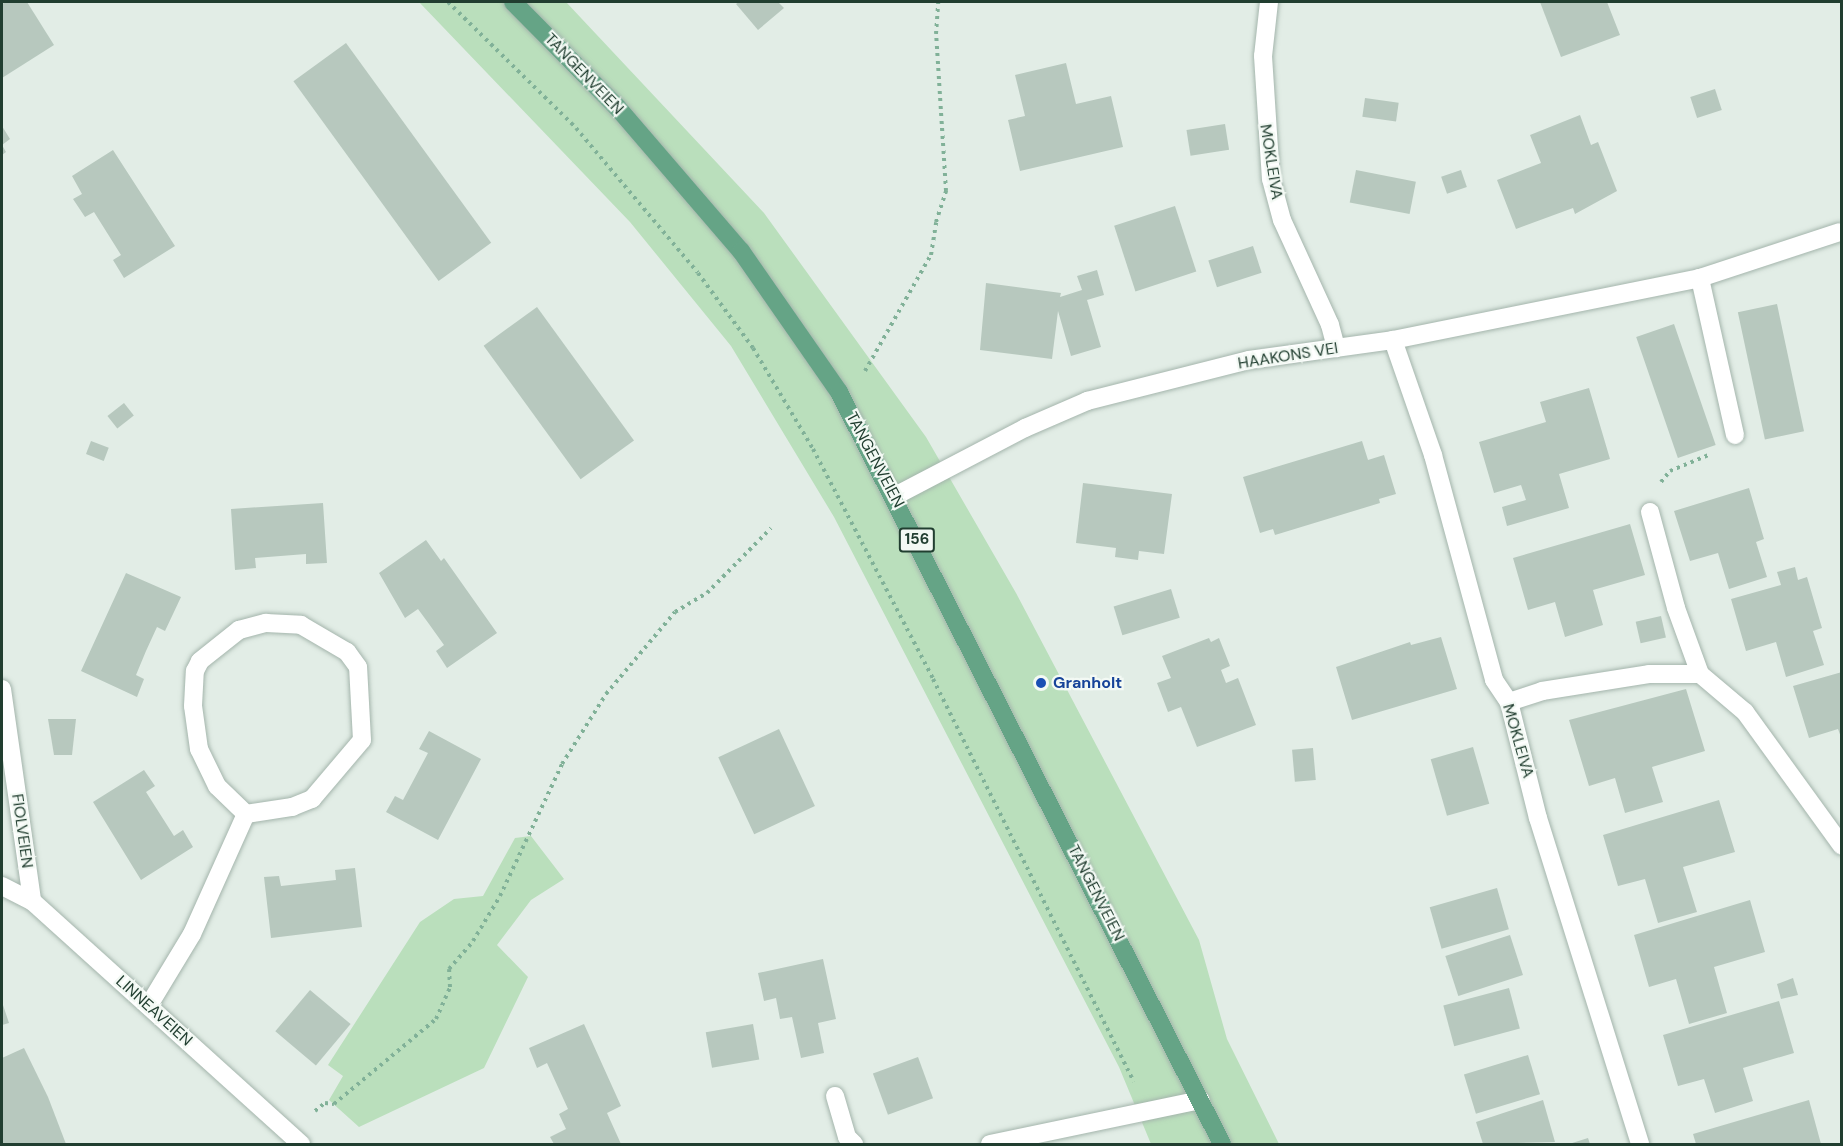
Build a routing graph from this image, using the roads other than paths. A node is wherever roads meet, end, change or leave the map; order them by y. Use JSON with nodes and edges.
{"nodes":[{"id":1,"x":513,"y":2,"type":"edge"},
{"id":2,"x":1269,"y":2,"type":"edge"},
{"id":3,"x":1840,"y":232,"type":"dead end"},
{"id":4,"x":1700,"y":278,"type":"junction"},
{"id":5,"x":1393,"y":340,"type":"junction"},
{"id":6,"x":1335,"y":348,"type":"junction"},
{"id":7,"x":1735,"y":435,"type":"road end"},
{"id":8,"x":895,"y":496,"type":"junction"},
{"id":9,"x":1650,"y":512,"type":"road end"},
{"id":10,"x":1700,"y":674,"type":"junction"},
{"id":11,"x":2,"y":689,"type":"edge"},
{"id":12,"x":1509,"y":702,"type":"junction"},
{"id":13,"x":246,"y":814,"type":"junction"},
{"id":14,"x":1842,"y":846,"type":"edge"},
{"id":15,"x":2,"y":886,"type":"edge"},
{"id":16,"x":32,"y":901,"type":"junction"},
{"id":17,"x":149,"y":1005,"type":"junction"},
{"id":18,"x":835,"y":1096,"type":"dead end"},
{"id":19,"x":1200,"y":1100,"type":"junction"},
{"id":20,"x":295,"y":1139,"type":"edge"},
{"id":21,"x":854,"y":1144,"type":"edge"},
{"id":22,"x":990,"y":1144,"type":"edge"},
{"id":23,"x":1222,"y":1144,"type":"edge"},
{"id":24,"x":1640,"y":1144,"type":"edge"}],
"edges":[{"from":1,"to":8,"type":"main road","name":"TANGENVEIEN","number":"156"},
{"from":2,"to":6,"type":"street","name":"MOKLEIVA"},
{"from":3,"to":4,"type":"street","name":"HAAKONS VEI"},
{"from":4,"to":5,"type":"street","name":"HAAKONS VEI"},
{"from":4,"to":7,"type":"street"},
{"from":5,"to":6,"type":"street","name":"HAAKONS VEI"},
{"from":5,"to":12,"type":"street","name":"MOKLEIVA"},
{"from":6,"to":8,"type":"street","name":"HAAKONS VEI"},
{"from":8,"to":19,"type":"main road","name":"TANGENVEIEN","number":"156"},
{"from":9,"to":10,"type":"street"},
{"from":10,"to":12,"type":"street"},
{"from":10,"to":14,"type":"street"},
{"from":11,"to":16,"type":"street","name":"FIOLVEIEN"},
{"from":12,"to":24,"type":"street","name":"MOKLEIVA"},
{"from":13,"to":13,"type":"street"},
{"from":13,"to":17,"type":"street"},
{"from":15,"to":16,"type":"street","name":"LINNEAVEIEN"},
{"from":16,"to":17,"type":"street","name":"LINNEAVEIEN"},
{"from":17,"to":20,"type":"street","name":"LINNEAVEIEN"},
{"from":18,"to":21,"type":"street"},
{"from":19,"to":22,"type":"street"},
{"from":19,"to":23,"type":"main road","name":"TANGENVEIEN","number":"156"}]}
